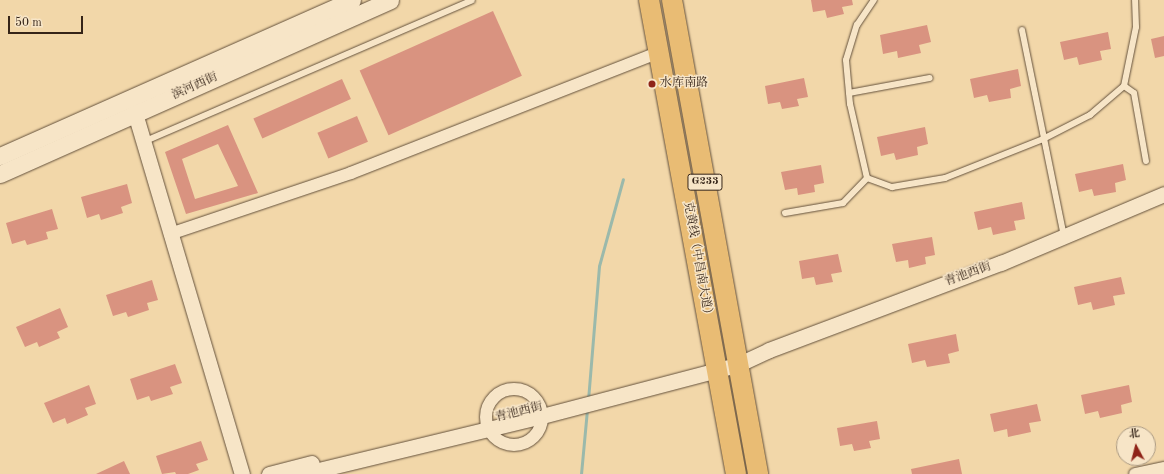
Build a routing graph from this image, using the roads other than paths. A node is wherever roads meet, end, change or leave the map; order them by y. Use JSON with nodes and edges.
{"nodes":[{"id":1,"x":352,"y":0,"type":"edge"},
{"id":2,"x":390,"y":0,"type":"edge"},
{"id":3,"x":472,"y":0,"type":"edge"},
{"id":4,"x":649,"y":0,"type":"edge"},
{"id":5,"x":672,"y":0,"type":"edge"},
{"id":6,"x":874,"y":0,"type":"edge"},
{"id":7,"x":1135,"y":0,"type":"edge"},
{"id":8,"x":1022,"y":30,"type":"dead end"},
{"id":9,"x":659,"y":52,"type":"junction"},
{"id":10,"x":930,"y":78,"type":"dead end"},
{"id":11,"x":1124,"y":86,"type":"junction"},
{"id":12,"x":849,"y":93,"type":"junction"},
{"id":13,"x":133,"y":105,"type":"junction"},
{"id":14,"x":1044,"y":139,"type":"junction"},
{"id":15,"x":143,"y":142,"type":"junction"},
{"id":16,"x":0,"y":156,"type":"edge"},
{"id":17,"x":1146,"y":161,"type":"dead end"},
{"id":18,"x":0,"y":174,"type":"edge"},
{"id":19,"x":868,"y":178,"type":"junction"},
{"id":20,"x":1164,"y":194,"type":"edge"},
{"id":21,"x":785,"y":212,"type":"dead end"},
{"id":22,"x":170,"y":234,"type":"junction"},
{"id":23,"x":1064,"y":236,"type":"junction"},
{"id":24,"x":737,"y":361,"type":"junction"},
{"id":25,"x":716,"y":366,"type":"junction"},
{"id":26,"x":541,"y":412,"type":"junction"},
{"id":27,"x":488,"y":426,"type":"junction"},
{"id":28,"x":1164,"y":468,"type":"edge"},
{"id":29,"x":242,"y":474,"type":"edge"},
{"id":30,"x":269,"y":474,"type":"edge"},
{"id":31,"x":302,"y":474,"type":"edge"},
{"id":32,"x":736,"y":474,"type":"edge"},
{"id":33,"x":758,"y":474,"type":"edge"},
{"id":34,"x":1135,"y":474,"type":"edge"}],
"edges":[{"from":1,"to":13,"type":"main road","name":"滨河西街"},
{"from":2,"to":13,"type":"main road","name":"滨河西街"},
{"from":3,"to":15,"type":"lane"},
{"from":4,"to":9,"type":"highway","name":"克黄线（中昌南大道）","number":"G233"},
{"from":5,"to":24,"type":"highway","name":"克黄线（中昌南大道）","number":"G233"},
{"from":6,"to":12,"type":"lane"},
{"from":7,"to":11,"type":"lane"},
{"from":8,"to":14,"type":"lane"},
{"from":9,"to":22,"type":"street"},
{"from":9,"to":25,"type":"highway","name":"克黄线（中昌南大道）","number":"G233"},
{"from":10,"to":12,"type":"lane"},
{"from":11,"to":14,"type":"lane"},
{"from":11,"to":17,"type":"lane"},
{"from":12,"to":19,"type":"lane"},
{"from":13,"to":15,"type":"street"},
{"from":13,"to":16,"type":"main road","name":"滨河西街"},
{"from":13,"to":18,"type":"main road","name":"滨河西街"},
{"from":14,"to":19,"type":"lane"},
{"from":14,"to":23,"type":"lane"},
{"from":15,"to":22,"type":"street"},
{"from":19,"to":21,"type":"lane"},
{"from":20,"to":23,"type":"street","name":"青池西街"},
{"from":22,"to":29,"type":"street"},
{"from":23,"to":24,"type":"street","name":"青池西街"},
{"from":24,"to":25,"type":"street","name":"青池西街"},
{"from":24,"to":33,"type":"highway","name":"克黄线（中昌南大道）","number":"G233"},
{"from":25,"to":26,"type":"street","name":"青池西街"},
{"from":25,"to":32,"type":"highway","name":"克黄线（中昌南大道）","number":"G233"},
{"from":26,"to":27,"type":"street","name":"青池西街"},
{"from":26,"to":27,"type":"street"},
{"from":26,"to":27,"type":"street"},
{"from":27,"to":30,"type":"street","name":"青池西街"},
{"from":27,"to":31,"type":"street","name":"青池西街"},
{"from":28,"to":34,"type":"street"}]}
